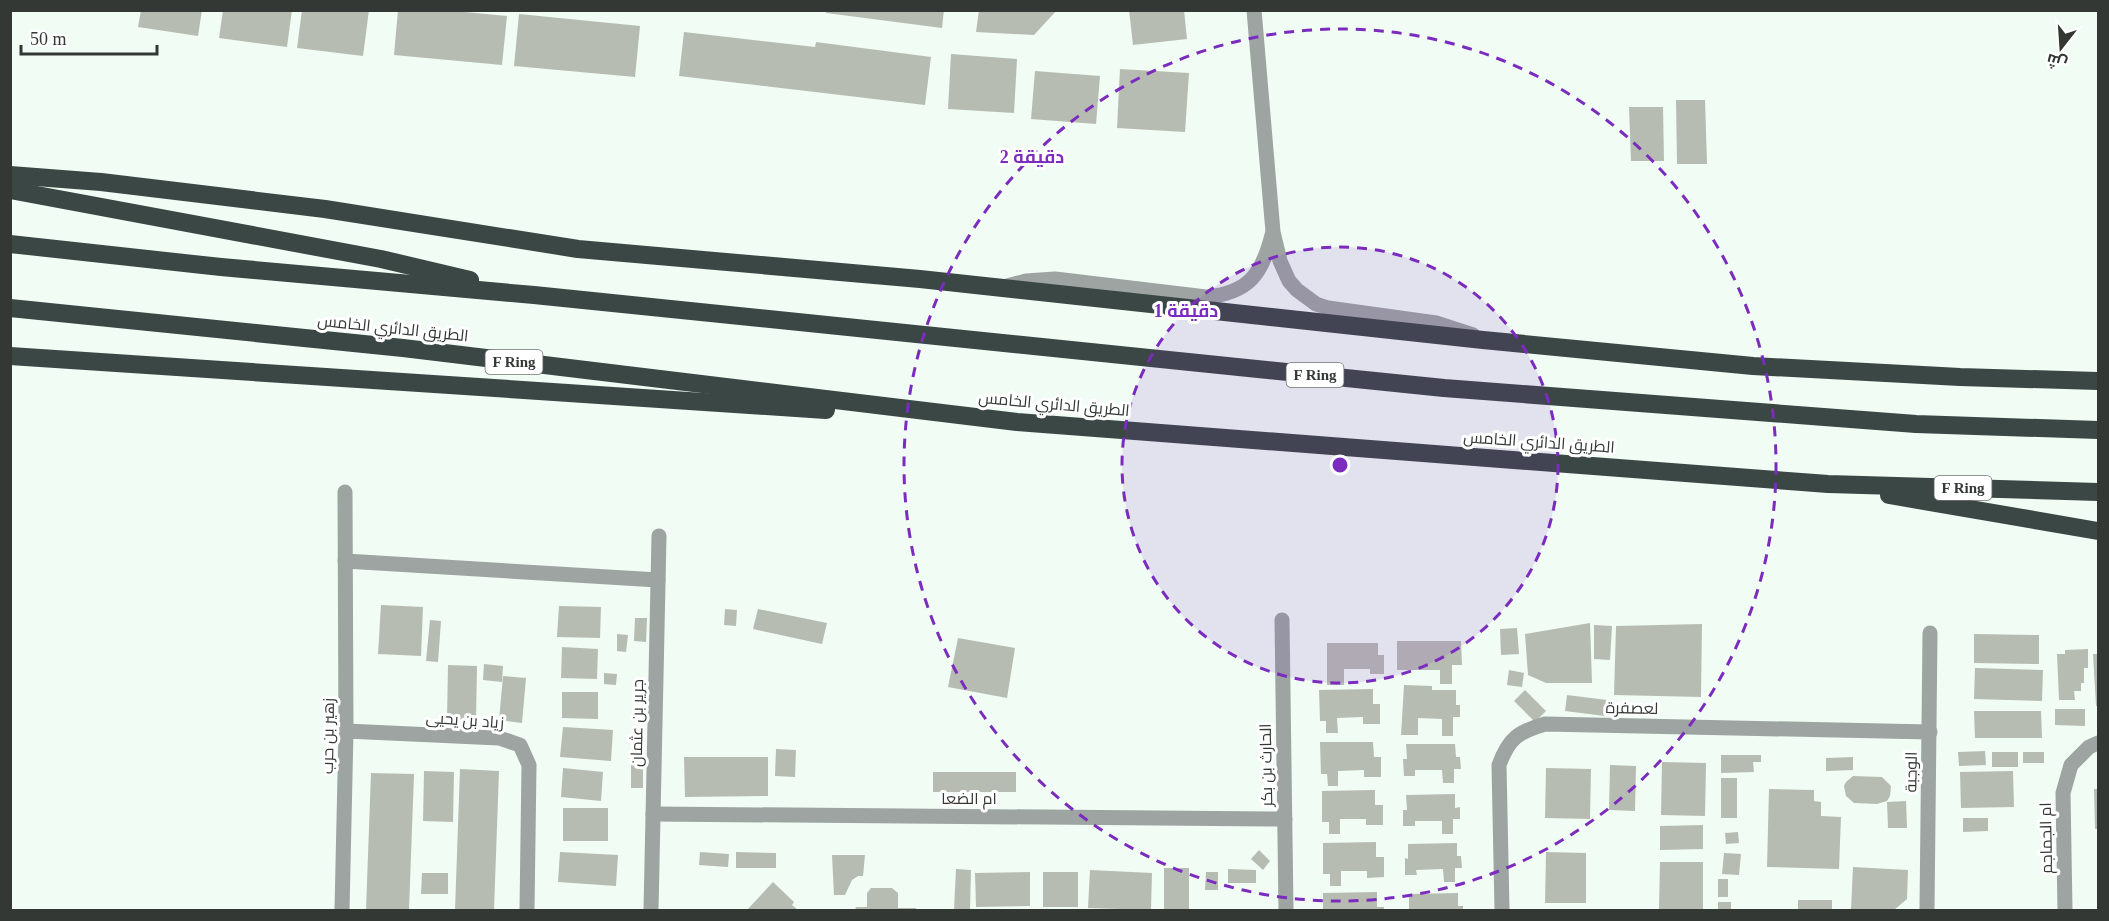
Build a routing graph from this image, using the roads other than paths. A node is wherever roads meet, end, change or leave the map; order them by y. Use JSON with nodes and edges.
{"nodes":[{"id":1,"x":1254,"y":10,"type":"edge"},
{"id":2,"x":10,"y":175,"type":"edge"},
{"id":3,"x":10,"y":190,"type":"edge"},
{"id":4,"x":1273,"y":232,"type":"junction"},
{"id":5,"x":10,"y":244,"type":"edge"},
{"id":6,"x":998,"y":289,"type":"junction"},
{"id":7,"x":534,"y":295,"type":"junction"},
{"id":8,"x":10,"y":308,"type":"edge"},
{"id":9,"x":1483,"y":340,"type":"junction"},
{"id":10,"x":10,"y":356,"type":"edge"},
{"id":11,"x":2098,"y":381,"type":"edge"},
{"id":12,"x":1017,"y":422,"type":"junction"},
{"id":13,"x":2098,"y":430,"type":"edge"},
{"id":14,"x":1828,"y":484,"type":"junction"},
{"id":15,"x":345,"y":492,"type":"dead end"},
{"id":16,"x":2098,"y":492,"type":"edge"},
{"id":17,"x":2098,"y":531,"type":"edge"},
{"id":18,"x":659,"y":536,"type":"dead end"},
{"id":19,"x":345,"y":561,"type":"junction"},
{"id":20,"x":658,"y":580,"type":"junction"},
{"id":21,"x":1282,"y":620,"type":"dead end"},
{"id":22,"x":1930,"y":633,"type":"dead end"},
{"id":23,"x":346,"y":731,"type":"junction"},
{"id":24,"x":1930,"y":732,"type":"junction"},
{"id":25,"x":2098,"y":743,"type":"edge"},
{"id":26,"x":653,"y":814,"type":"junction"},
{"id":27,"x":1285,"y":819,"type":"junction"},
{"id":28,"x":342,"y":910,"type":"edge"},
{"id":29,"x":527,"y":910,"type":"edge"},
{"id":30,"x":651,"y":910,"type":"edge"},
{"id":31,"x":1286,"y":910,"type":"edge"},
{"id":32,"x":1502,"y":910,"type":"edge"},
{"id":33,"x":1928,"y":910,"type":"edge"},
{"id":34,"x":2065,"y":910,"type":"edge"}],
"edges":[{"from":1,"to":4,"type":"street"},
{"from":2,"to":6,"type":"highway"},
{"from":3,"to":7,"type":"highway"},
{"from":4,"to":6,"type":"street"},
{"from":4,"to":9,"type":"street"},
{"from":5,"to":7,"type":"highway","number":"F Ring"},
{"from":6,"to":9,"type":"highway"},
{"from":7,"to":13,"type":"highway","number":"F Ring"},
{"from":8,"to":12,"type":"highway","name":"الطريق الدائري الخامس","number":"F Ring"},
{"from":9,"to":11,"type":"highway"},
{"from":10,"to":12,"type":"highway"},
{"from":12,"to":14,"type":"highway","name":"الطريق الدائري الخامس","number":"F Ring"},
{"from":14,"to":16,"type":"highway","name":"الطريق الدائري الخامس","number":"F Ring"},
{"from":14,"to":17,"type":"highway"},
{"from":15,"to":19,"type":"street","name":"زهير بن حرب"},
{"from":18,"to":20,"type":"street","name":"جرير بن عثمان"},
{"from":19,"to":20,"type":"street"},
{"from":19,"to":23,"type":"street","name":"زهير بن حرب"},
{"from":20,"to":26,"type":"street","name":"جرير بن عثمان"},
{"from":21,"to":27,"type":"street","name":"الحارث بن بكر"},
{"from":22,"to":24,"type":"street","name":"الوجبة"},
{"from":23,"to":28,"type":"street","name":"زهير بن حرب"},
{"from":23,"to":29,"type":"street","name":"زياد بن يحيى"},
{"from":24,"to":32,"type":"street","name":"لعصفرة"},
{"from":24,"to":33,"type":"street","name":"الوجبة"},
{"from":25,"to":34,"type":"street","name":"ام الجماجم"},
{"from":26,"to":27,"type":"street","name":"ام الضعا"},
{"from":26,"to":30,"type":"street","name":"جرير بن عثمان"},
{"from":27,"to":31,"type":"street","name":"الحارث بن بكر"}]}
